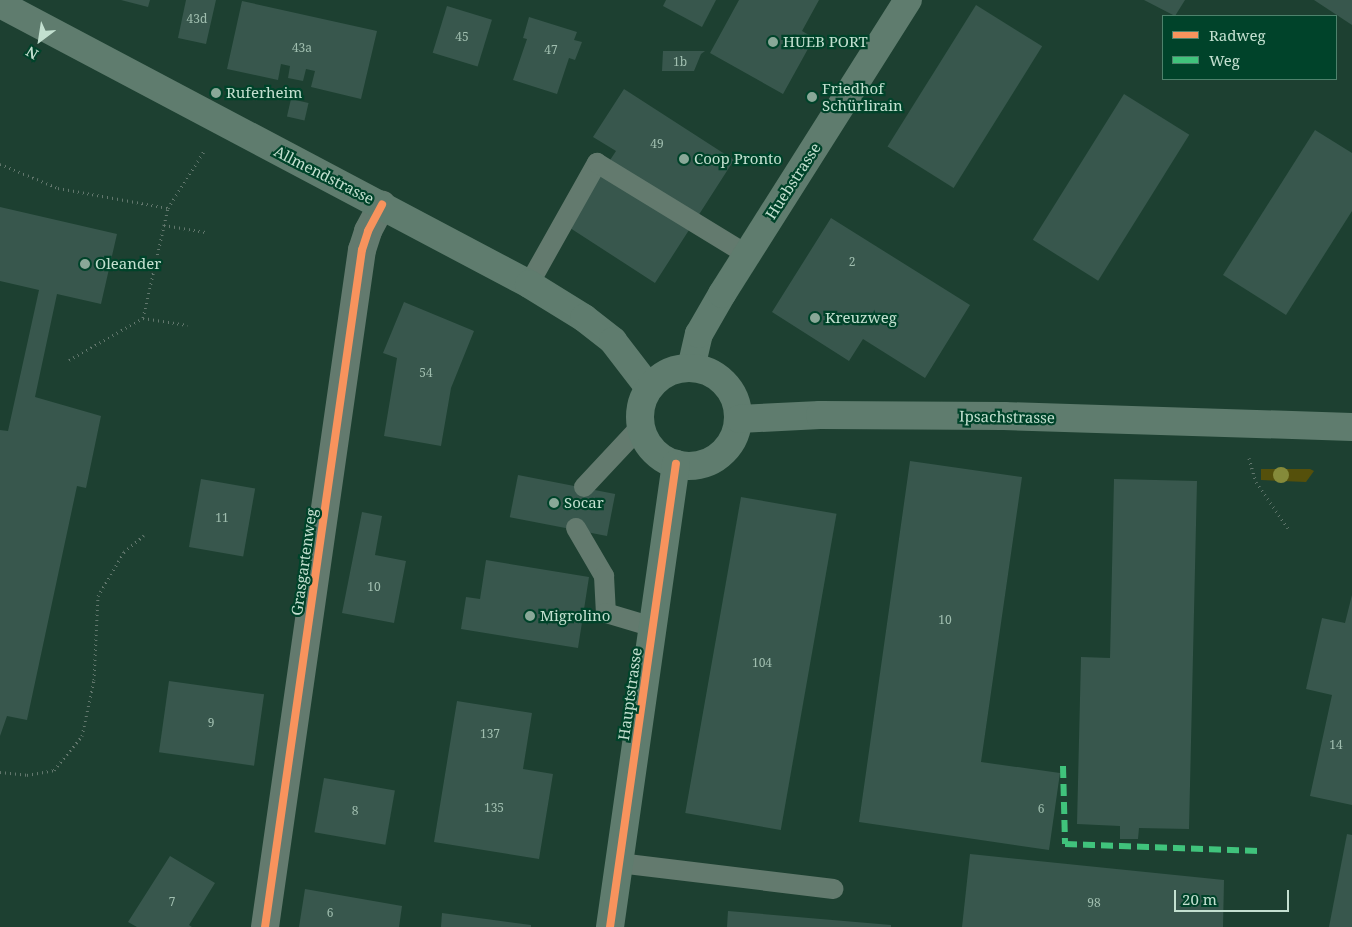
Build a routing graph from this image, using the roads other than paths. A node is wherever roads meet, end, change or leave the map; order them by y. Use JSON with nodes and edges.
{"nodes":[{"id":1,"x":908,"y":0,"type":"edge"},
{"id":2,"x":0,"y":4,"type":"edge"},
{"id":3,"x":382,"y":206,"type":"junction"},
{"id":4,"x":746,"y":254,"type":"junction"},
{"id":5,"x":529,"y":284,"type":"junction"},
{"id":6,"x":691,"y":368,"type":"junction"},
{"id":7,"x":649,"y":388,"type":"junction"},
{"id":8,"x":739,"y":419,"type":"junction"},
{"id":9,"x":641,"y":426,"type":"junction"},
{"id":10,"x":1352,"y":427,"type":"edge"},
{"id":11,"x":676,"y":464,"type":"junction"},
{"id":12,"x":584,"y":487,"type":"dead end"},
{"id":13,"x":576,"y":528,"type":"dead end"},
{"id":14,"x":653,"y":627,"type":"junction"},
{"id":15,"x":619,"y":863,"type":"junction"},
{"id":16,"x":833,"y":889,"type":"dead end"},
{"id":17,"x":265,"y":927,"type":"edge"},
{"id":18,"x":610,"y":927,"type":"edge"}],
"edges":[{"from":1,"to":4,"type":"main road","name":"Huebstrasse"},
{"from":2,"to":3,"type":"main road","name":"Allmendstrasse"},
{"from":3,"to":5,"type":"main road","name":"Allmendstrasse"},
{"from":3,"to":17,"type":"street","name":"Grasgartenweg"},
{"from":4,"to":5,"type":"lane"},
{"from":4,"to":6,"type":"main road","name":"Huebstrasse"},
{"from":5,"to":7,"type":"main road","name":"Allmendstrasse"},
{"from":6,"to":7,"type":"main road"},
{"from":6,"to":8,"type":"main road"},
{"from":7,"to":9,"type":"main road"},
{"from":8,"to":10,"type":"main road","name":"Ipsachstrasse"},
{"from":8,"to":11,"type":"main road"},
{"from":9,"to":11,"type":"main road"},
{"from":9,"to":12,"type":"lane"},
{"from":11,"to":14,"type":"main road","name":"Hauptstrasse"},
{"from":13,"to":14,"type":"lane"},
{"from":14,"to":15,"type":"main road","name":"Hauptstrasse"},
{"from":15,"to":16,"type":"lane"},
{"from":15,"to":18,"type":"main road","name":"Hauptstrasse"}]}
